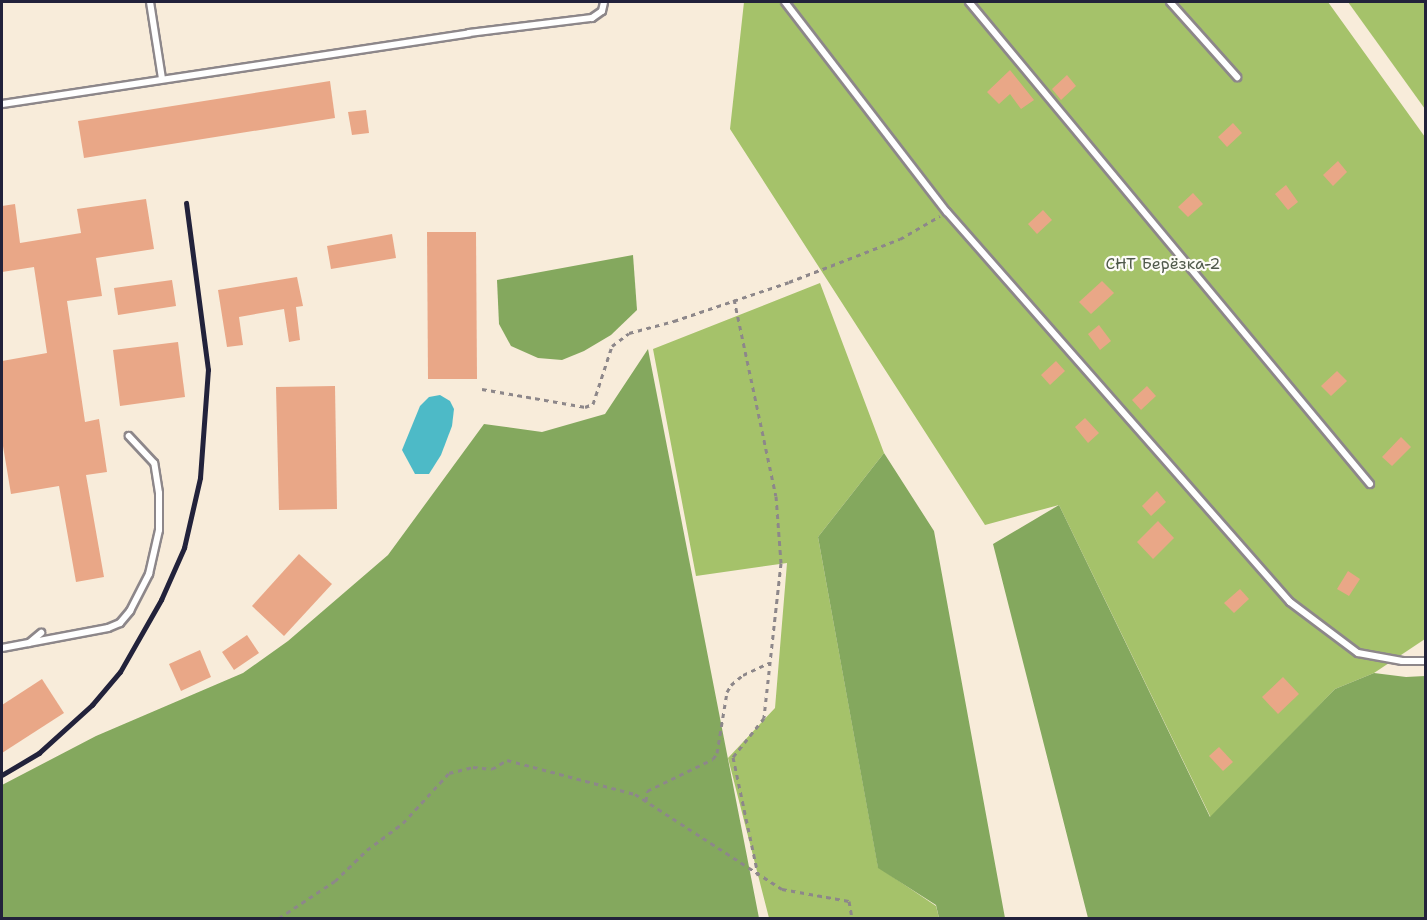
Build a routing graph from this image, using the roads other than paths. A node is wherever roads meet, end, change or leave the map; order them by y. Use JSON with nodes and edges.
{"nodes":[{"id":1,"x":150,"y":2,"type":"edge"},
{"id":2,"x":604,"y":2,"type":"edge"},
{"id":3,"x":785,"y":2,"type":"edge"},
{"id":4,"x":969,"y":2,"type":"edge"},
{"id":5,"x":1170,"y":2,"type":"edge"},
{"id":6,"x":1237,"y":77,"type":"dead end"},
{"id":7,"x":162,"y":79,"type":"junction"},
{"id":8,"x":2,"y":104,"type":"edge"},
{"id":9,"x":129,"y":436,"type":"dead end"},
{"id":10,"x":1370,"y":484,"type":"dead end"},
{"id":11,"x":40,"y":633,"type":"dead end"},
{"id":12,"x":28,"y":643,"type":"junction"},
{"id":13,"x":2,"y":648,"type":"edge"},
{"id":14,"x":1425,"y":661,"type":"edge"}],
"edges":[{"from":1,"to":7,"type":"lane"},
{"from":2,"to":7,"type":"lane"},
{"from":3,"to":14,"type":"lane"},
{"from":4,"to":10,"type":"lane"},
{"from":5,"to":6,"type":"lane"},
{"from":7,"to":8,"type":"lane"},
{"from":9,"to":12,"type":"lane"},
{"from":11,"to":12,"type":"lane"},
{"from":12,"to":13,"type":"lane"}]}
